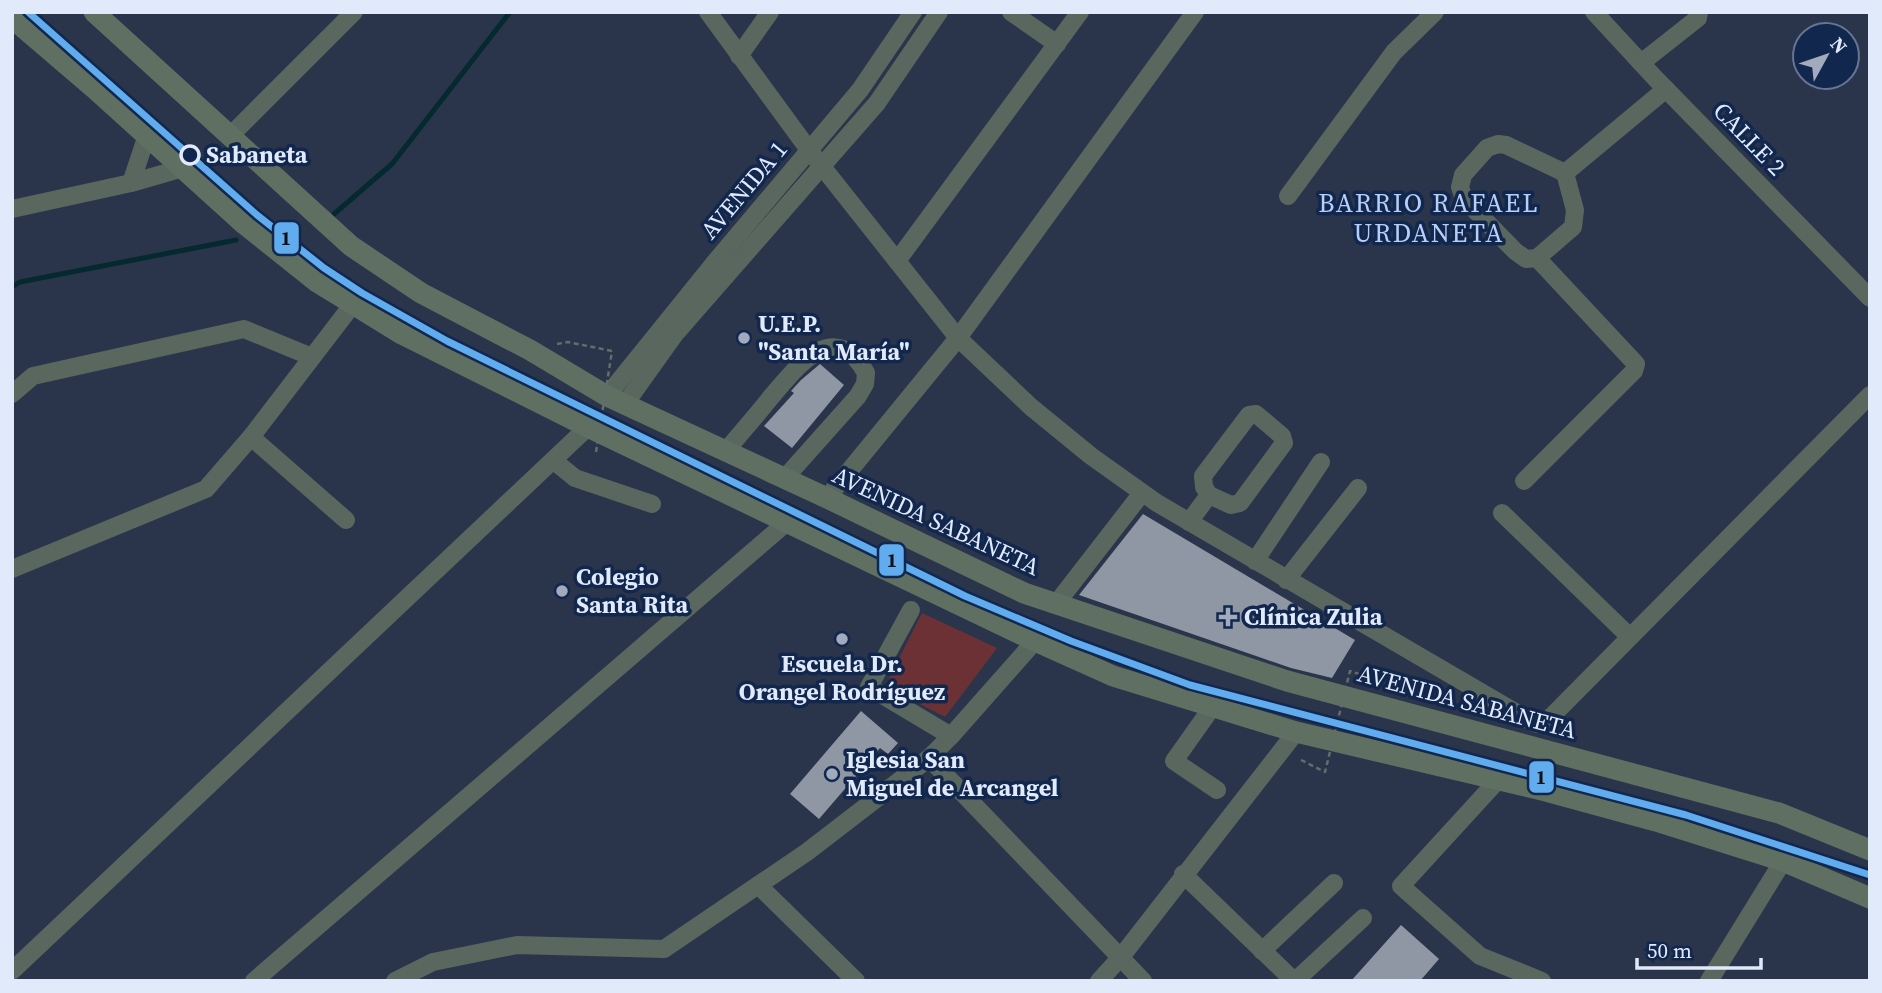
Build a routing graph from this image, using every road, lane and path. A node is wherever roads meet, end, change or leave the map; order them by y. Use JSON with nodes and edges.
{"nodes":[{"id":1,"x":94,"y":12,"type":"edge"},
{"id":2,"x":354,"y":12,"type":"edge"},
{"id":3,"x":708,"y":12,"type":"edge"},
{"id":4,"x":770,"y":12,"type":"edge"},
{"id":5,"x":939,"y":12,"type":"edge"},
{"id":6,"x":1011,"y":12,"type":"edge"},
{"id":7,"x":1080,"y":12,"type":"edge"},
{"id":8,"x":1195,"y":12,"type":"edge"},
{"id":9,"x":1435,"y":12,"type":"edge"},
{"id":10,"x":1594,"y":12,"type":"edge"},
{"id":11,"x":1699,"y":12,"type":"edge"},
{"id":12,"x":911,"y":15,"type":"edge"},
{"id":13,"x":12,"y":18,"type":"edge"},
{"id":14,"x":927,"y":30,"type":"junction"},
{"id":15,"x":1057,"y":44,"type":"junction"},
{"id":16,"x":739,"y":56,"type":"junction"},
{"id":17,"x":1642,"y":63,"type":"junction"},
{"id":18,"x":1666,"y":89,"type":"junction"},
{"id":19,"x":146,"y":135,"type":"junction"},
{"id":20,"x":230,"y":136,"type":"junction"},
{"id":21,"x":809,"y":150,"type":"junction"},
{"id":22,"x":821,"y":164,"type":"junction"},
{"id":23,"x":183,"y":168,"type":"junction"},
{"id":24,"x":1565,"y":173,"type":"junction"},
{"id":25,"x":131,"y":183,"type":"junction"},
{"id":26,"x":1288,"y":196,"type":"dead end"},
{"id":27,"x":12,"y":209,"type":"edge"},
{"id":28,"x":1536,"y":258,"type":"junction"},
{"id":29,"x":897,"y":261,"type":"junction"},
{"id":30,"x":1870,"y":298,"type":"edge"},
{"id":31,"x":353,"y":304,"type":"junction"},
{"id":32,"x":958,"y":338,"type":"junction"},
{"id":33,"x":568,"y":342,"type":"dead end"},
{"id":34,"x":312,"y":358,"type":"junction"},
{"id":35,"x":12,"y":394,"type":"edge"},
{"id":36,"x":1870,"y":396,"type":"edge"},
{"id":37,"x":616,"y":400,"type":"junction"},
{"id":38,"x":588,"y":426,"type":"junction"},
{"id":39,"x":251,"y":438,"type":"junction"},
{"id":40,"x":596,"y":452,"type":"dead end"},
{"id":41,"x":725,"y":452,"type":"junction"},
{"id":42,"x":554,"y":461,"type":"junction"},
{"id":43,"x":1321,"y":462,"type":"dead end"},
{"id":44,"x":785,"y":480,"type":"junction"},
{"id":45,"x":1524,"y":481,"type":"dead end"},
{"id":46,"x":1357,"y":488,"type":"dead end"},
{"id":47,"x":1142,"y":493,"type":"junction"},
{"id":48,"x":1209,"y":495,"type":"junction"},
{"id":49,"x":827,"y":498,"type":"junction"},
{"id":50,"x":652,"y":504,"type":"dead end"},
{"id":51,"x":1502,"y":513,"type":"dead end"},
{"id":52,"x":346,"y":520,"type":"dead end"},
{"id":53,"x":1189,"y":522,"type":"junction"},
{"id":54,"x":786,"y":523,"type":"junction"},
{"id":55,"x":1255,"y":561,"type":"junction"},
{"id":56,"x":12,"y":569,"type":"edge"},
{"id":57,"x":1286,"y":580,"type":"junction"},
{"id":58,"x":1056,"y":604,"type":"junction"},
{"id":59,"x":911,"y":610,"type":"dead end"},
{"id":60,"x":1629,"y":636,"type":"junction"},
{"id":61,"x":1035,"y":641,"type":"junction"},
{"id":62,"x":1393,"y":685,"type":"dead end"},
{"id":63,"x":1213,"y":706,"type":"junction"},
{"id":64,"x":1296,"y":732,"type":"junction"},
{"id":65,"x":951,"y":736,"type":"junction"},
{"id":66,"x":929,"y":758,"type":"junction"},
{"id":67,"x":1301,"y":761,"type":"dead end"},
{"id":68,"x":1498,"y":780,"type":"junction"},
{"id":69,"x":1217,"y":790,"type":"dead end"},
{"id":70,"x":1870,"y":850,"type":"edge"},
{"id":71,"x":1783,"y":861,"type":"junction"},
{"id":72,"x":1183,"y":874,"type":"junction"},
{"id":73,"x":1334,"y":883,"type":"dead end"},
{"id":74,"x":758,"y":885,"type":"junction"},
{"id":75,"x":1870,"y":898,"type":"edge"},
{"id":76,"x":1363,"y":918,"type":"dead end"},
{"id":77,"x":1262,"y":951,"type":"junction"},
{"id":78,"x":1121,"y":957,"type":"junction"},
{"id":79,"x":12,"y":971,"type":"edge"},
{"id":80,"x":254,"y":981,"type":"edge"},
{"id":81,"x":395,"y":981,"type":"edge"},
{"id":82,"x":856,"y":981,"type":"edge"},
{"id":83,"x":1099,"y":981,"type":"edge"},
{"id":84,"x":1143,"y":981,"type":"edge"},
{"id":85,"x":1294,"y":981,"type":"edge"},
{"id":86,"x":1542,"y":981,"type":"edge"},
{"id":87,"x":1709,"y":981,"type":"edge"}],
"edges":[{"from":1,"to":20,"type":"main road","name":"AVENIDA SABANETA"},
{"from":2,"to":20,"type":"street"},
{"from":3,"to":16,"type":"street"},
{"from":4,"to":16,"type":"street"},
{"from":5,"to":14,"type":"street"},
{"from":6,"to":15,"type":"street"},
{"from":7,"to":15,"type":"street"},
{"from":8,"to":32,"type":"street"},
{"from":9,"to":26,"type":"street"},
{"from":10,"to":17,"type":"street","name":"CALLE 2"},
{"from":11,"to":17,"type":"street"},
{"from":12,"to":14,"type":"street"},
{"from":12,"to":21,"type":"street","name":"AVENIDA 1"},
{"from":13,"to":19,"type":"main road"},
{"from":14,"to":22,"type":"street"},
{"from":15,"to":29,"type":"street"},
{"from":16,"to":21,"type":"street"},
{"from":17,"to":18,"type":"street","name":"CALLE 2"},
{"from":18,"to":24,"type":"street"},
{"from":18,"to":30,"type":"street","name":"CALLE 2"},
{"from":19,"to":23,"type":"main road"},
{"from":19,"to":25,"type":"street"},
{"from":20,"to":37,"type":"main road","name":"AVENIDA SABANETA"},
{"from":21,"to":22,"type":"street"},
{"from":21,"to":37,"type":"street","name":"AVENIDA 1"},
{"from":22,"to":29,"type":"street"},
{"from":22,"to":37,"type":"street"},
{"from":23,"to":25,"type":"street"},
{"from":23,"to":31,"type":"main road"},
{"from":24,"to":28,"type":"street"},
{"from":24,"to":28,"type":"street"},
{"from":25,"to":27,"type":"street"},
{"from":28,"to":45,"type":"street"},
{"from":29,"to":32,"type":"street"},
{"from":31,"to":34,"type":"street"},
{"from":31,"to":38,"type":"main road"},
{"from":32,"to":47,"type":"street"},
{"from":32,"to":49,"type":"street"},
{"from":33,"to":40,"type":"path","bridge":true},
{"from":34,"to":35,"type":"street"},
{"from":34,"to":39,"type":"street"},
{"from":36,"to":60,"type":"street"},
{"from":37,"to":41,"type":"main road","name":"AVENIDA SABANETA"},
{"from":38,"to":42,"type":"street"},
{"from":38,"to":54,"type":"main road"},
{"from":39,"to":52,"type":"street"},
{"from":39,"to":56,"type":"street"},
{"from":41,"to":44,"type":"main road","name":"AVENIDA SABANETA"},
{"from":41,"to":44,"type":"street"},
{"from":42,"to":50,"type":"street"},
{"from":42,"to":79,"type":"street"},
{"from":43,"to":55,"type":"street"},
{"from":44,"to":49,"type":"main road","name":"AVENIDA SABANETA"},
{"from":46,"to":57,"type":"street"},
{"from":47,"to":53,"type":"street"},
{"from":47,"to":58,"type":"street"},
{"from":48,"to":48,"type":"street"},
{"from":48,"to":53,"type":"street"},
{"from":49,"to":58,"type":"main road","name":"AVENIDA SABANETA"},
{"from":51,"to":60,"type":"street"},
{"from":53,"to":55,"type":"street"},
{"from":54,"to":61,"type":"main road"},
{"from":54,"to":80,"type":"street"},
{"from":55,"to":57,"type":"street"},
{"from":57,"to":60,"type":"street"},
{"from":58,"to":70,"type":"main road","name":"AVENIDA SABANETA"},
{"from":59,"to":65,"type":"street"},
{"from":61,"to":63,"type":"main road"},
{"from":61,"to":65,"type":"street"},
{"from":62,"to":67,"type":"path","bridge":true},
{"from":63,"to":64,"type":"main road"},
{"from":63,"to":69,"type":"street"},
{"from":64,"to":68,"type":"main road"},
{"from":64,"to":72,"type":"street"},
{"from":65,"to":66,"type":"street"},
{"from":66,"to":74,"type":"street"},
{"from":66,"to":78,"type":"street"},
{"from":68,"to":71,"type":"main road"},
{"from":68,"to":86,"type":"street"},
{"from":71,"to":75,"type":"main road"},
{"from":71,"to":87,"type":"street"},
{"from":72,"to":77,"type":"street"},
{"from":72,"to":78,"type":"street"},
{"from":73,"to":77,"type":"street"},
{"from":74,"to":81,"type":"street"},
{"from":74,"to":82,"type":"street"},
{"from":76,"to":85,"type":"street"},
{"from":77,"to":85,"type":"street"},
{"from":78,"to":83,"type":"street"},
{"from":78,"to":84,"type":"street"}]}
